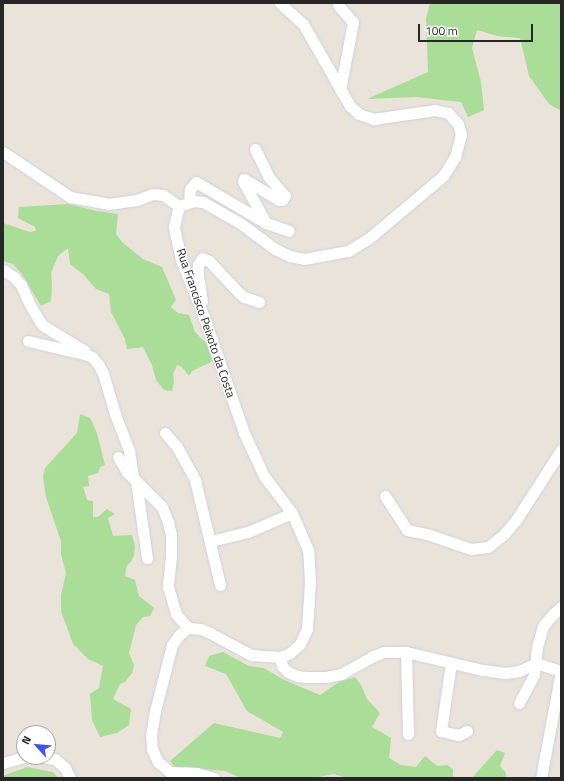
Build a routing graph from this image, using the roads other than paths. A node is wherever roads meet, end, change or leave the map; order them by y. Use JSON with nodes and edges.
{"nodes":[{"id":1,"x":280,"y":3,"type":"edge"},
{"id":2,"x":338,"y":5,"type":"dead end"},
{"id":3,"x":340,"y":90,"type":"junction"},
{"id":4,"x":255,"y":149,"type":"dead end"},
{"id":5,"x":3,"y":152,"type":"edge"},
{"id":6,"x":184,"y":204,"type":"junction"},
{"id":7,"x":266,"y":223,"type":"junction"},
{"id":8,"x":289,"y":230,"type":"dead end"},
{"id":9,"x":3,"y":270,"type":"edge"},
{"id":10,"x":260,"y":302,"type":"dead end"},
{"id":11,"x":204,"y":317,"type":"junction"},
{"id":12,"x":28,"y":341,"type":"dead end"},
{"id":13,"x":92,"y":357,"type":"junction"},
{"id":14,"x":165,"y":433,"type":"dead end"},
{"id":15,"x":561,"y":450,"type":"edge"},
{"id":16,"x":118,"y":457,"type":"dead end"},
{"id":17,"x":135,"y":479,"type":"junction"},
{"id":18,"x":384,"y":496,"type":"dead end"},
{"id":19,"x":292,"y":514,"type":"junction"},
{"id":20,"x":211,"y":541,"type":"junction"},
{"id":21,"x":147,"y":558,"type":"dead end"},
{"id":22,"x":220,"y":585,"type":"dead end"},
{"id":23,"x":561,"y":607,"type":"edge"},
{"id":24,"x":188,"y":628,"type":"junction"},
{"id":25,"x":406,"y":652,"type":"junction"},
{"id":26,"x":280,"y":657,"type":"junction"},
{"id":27,"x":451,"y":663,"type":"junction"},
{"id":28,"x":536,"y":663,"type":"junction"},
{"id":29,"x":561,"y":671,"type":"edge"},
{"id":30,"x":519,"y":703,"type":"dead end"},
{"id":31,"x":467,"y":732,"type":"dead end"},
{"id":32,"x":408,"y":734,"type":"dead end"},
{"id":33,"x":16,"y":759,"type":"edge"},
{"id":34,"x":56,"y":761,"type":"edge"},
{"id":35,"x":3,"y":763,"type":"edge"},
{"id":36,"x":167,"y":775,"type":"edge"},
{"id":37,"x":70,"y":778,"type":"edge"},
{"id":38,"x":214,"y":778,"type":"edge"},
{"id":39,"x":541,"y":778,"type":"edge"}],
"edges":[{"from":1,"to":3,"type":"street"},
{"from":2,"to":3,"type":"street"},
{"from":3,"to":6,"type":"street"},
{"from":4,"to":7,"type":"street"},
{"from":5,"to":6,"type":"street"},
{"from":6,"to":7,"type":"street","name":"Rua Francisco Peixoto da Costa"},
{"from":6,"to":11,"type":"street","name":"Rua Francisco Peixoto da Costa"},
{"from":7,"to":8,"type":"street"},
{"from":9,"to":13,"type":"street"},
{"from":10,"to":11,"type":"street"},
{"from":11,"to":19,"type":"street","name":"Rua Francisco Peixoto da Costa"},
{"from":12,"to":13,"type":"street"},
{"from":13,"to":17,"type":"street"},
{"from":14,"to":20,"type":"street"},
{"from":15,"to":18,"type":"street"},
{"from":16,"to":17,"type":"street"},
{"from":17,"to":21,"type":"street"},
{"from":17,"to":24,"type":"street"},
{"from":19,"to":20,"type":"street"},
{"from":19,"to":26,"type":"street","name":"Rua Francisco Peixoto da Costa"},
{"from":20,"to":22,"type":"street"},
{"from":23,"to":28,"type":"street"},
{"from":24,"to":26,"type":"street"},
{"from":24,"to":36,"type":"street"},
{"from":25,"to":26,"type":"street"},
{"from":25,"to":27,"type":"street"},
{"from":25,"to":32,"type":"street"},
{"from":27,"to":28,"type":"street"},
{"from":27,"to":31,"type":"street"},
{"from":28,"to":29,"type":"street"},
{"from":28,"to":30,"type":"street"},
{"from":29,"to":39,"type":"street"},
{"from":33,"to":35,"type":"street"},
{"from":34,"to":37,"type":"street"},
{"from":36,"to":38,"type":"street"}]}
